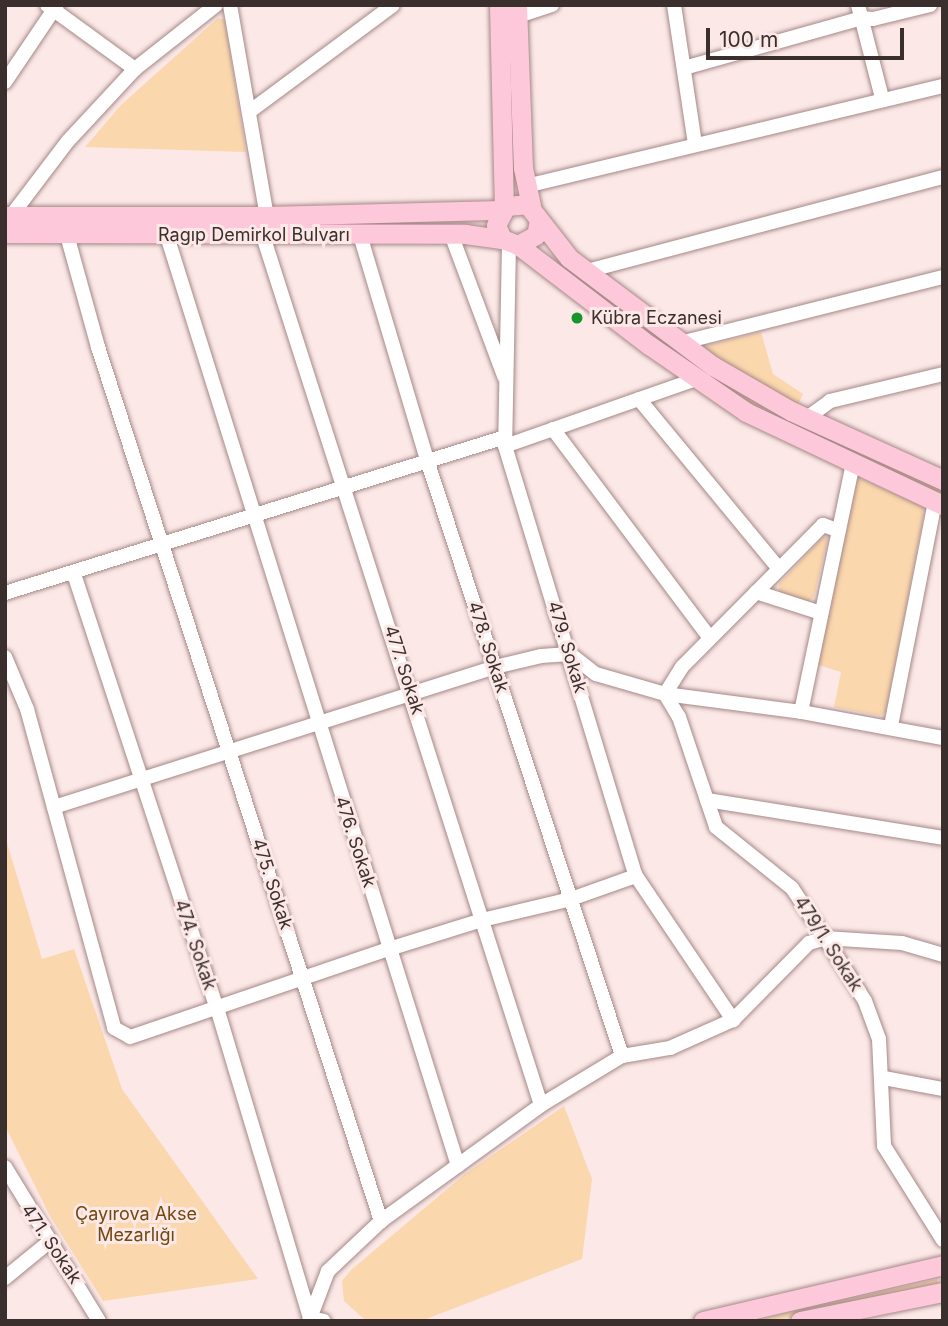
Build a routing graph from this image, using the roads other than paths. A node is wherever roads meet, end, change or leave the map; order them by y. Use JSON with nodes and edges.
{"nodes":[{"id":1,"x":216,"y":5,"type":"edge"},
{"id":2,"x":230,"y":5,"type":"edge"},
{"id":3,"x":393,"y":5,"type":"edge"},
{"id":4,"x":499,"y":5,"type":"edge"},
{"id":5,"x":552,"y":5,"type":"edge"},
{"id":6,"x":674,"y":5,"type":"edge"},
{"id":7,"x":930,"y":5,"type":"edge"},
{"id":8,"x":53,"y":7,"type":"edge"},
{"id":9,"x":518,"y":10,"type":"edge"},
{"id":10,"x":860,"y":12,"type":"edge"},
{"id":11,"x":684,"y":68,"type":"junction"},
{"id":12,"x":135,"y":69,"type":"junction"},
{"id":13,"x":5,"y":82,"type":"edge"},
{"id":14,"x":943,"y":86,"type":"edge"},
{"id":15,"x":882,"y":98,"type":"junction"},
{"id":16,"x":249,"y":112,"type":"junction"},
{"id":17,"x":695,"y":144,"type":"junction"},
{"id":18,"x":943,"y":177,"type":"edge"},
{"id":19,"x":526,"y":186,"type":"junction"},
{"id":20,"x":502,"y":209,"type":"junction"},
{"id":21,"x":535,"y":214,"type":"junction"},
{"id":22,"x":7,"y":222,"type":"edge"},
{"id":23,"x":265,"y":226,"type":"junction"},
{"id":24,"x":451,"y":234,"type":"junction"},
{"id":25,"x":67,"y":235,"type":"junction"},
{"id":26,"x":360,"y":235,"type":"junction"},
{"id":27,"x":167,"y":236,"type":"junction"},
{"id":28,"x":510,"y":242,"type":"junction"},
{"id":29,"x":587,"y":271,"type":"junction"},
{"id":30,"x":943,"y":277,"type":"edge"},
{"id":31,"x":680,"y":343,"type":"junction"},
{"id":32,"x":943,"y":374,"type":"edge"},
{"id":33,"x":696,"y":379,"type":"junction"},
{"id":34,"x":507,"y":384,"type":"junction"},
{"id":35,"x":639,"y":399,"type":"junction"},
{"id":36,"x":807,"y":418,"type":"junction"},
{"id":37,"x":553,"y":429,"type":"junction"},
{"id":38,"x":505,"y":441,"type":"junction"},
{"id":39,"x":428,"y":463,"type":"junction"},
{"id":40,"x":853,"y":464,"type":"junction"},
{"id":41,"x":943,"y":480,"type":"edge"},
{"id":42,"x":346,"y":489,"type":"junction"},
{"id":43,"x":939,"y":504,"type":"edge"},
{"id":44,"x":252,"y":518,"type":"junction"},
{"id":45,"x":837,"y":530,"type":"junction"},
{"id":46,"x":162,"y":546,"type":"junction"},
{"id":47,"x":779,"y":569,"type":"junction"},
{"id":48,"x":74,"y":574,"type":"junction"},
{"id":49,"x":756,"y":592,"type":"junction"},
{"id":50,"x":5,"y":593,"type":"edge"},
{"id":51,"x":821,"y":613,"type":"junction"},
{"id":52,"x":710,"y":638,"type":"junction"},
{"id":53,"x":570,"y":654,"type":"junction"},
{"id":54,"x":5,"y":657,"type":"edge"},
{"id":55,"x":495,"y":667,"type":"junction"},
{"id":56,"x":665,"y":694,"type":"junction"},
{"id":57,"x":412,"y":697,"type":"junction"},
{"id":58,"x":801,"y":712,"type":"junction"},
{"id":59,"x":317,"y":722,"type":"junction"},
{"id":60,"x":891,"y":726,"type":"junction"},
{"id":61,"x":943,"y":738,"type":"edge"},
{"id":62,"x":228,"y":750,"type":"junction"},
{"id":63,"x":138,"y":778,"type":"junction"},
{"id":64,"x":707,"y":800,"type":"junction"},
{"id":65,"x":54,"y":807,"type":"junction"},
{"id":66,"x":943,"y":838,"type":"edge"},
{"id":67,"x":636,"y":876,"type":"junction"},
{"id":68,"x":570,"y":899,"type":"junction"},
{"id":69,"x":482,"y":919,"type":"junction"},
{"id":70,"x":825,"y":937,"type":"junction"},
{"id":71,"x":389,"y":949,"type":"junction"},
{"id":72,"x":943,"y":955,"type":"edge"},
{"id":73,"x":303,"y":978,"type":"junction"},
{"id":74,"x":216,"y":1008,"type":"junction"},
{"id":75,"x":733,"y":1020,"type":"junction"},
{"id":76,"x":622,"y":1056,"type":"junction"},
{"id":77,"x":884,"y":1077,"type":"junction"},
{"id":78,"x":943,"y":1089,"type":"edge"},
{"id":79,"x":541,"y":1105,"type":"junction"},
{"id":80,"x":458,"y":1166,"type":"junction"},
{"id":81,"x":5,"y":1167,"type":"edge"},
{"id":82,"x":381,"y":1221,"type":"junction"},
{"id":83,"x":943,"y":1240,"type":"edge"},
{"id":84,"x":49,"y":1242,"type":"junction"},
{"id":85,"x":943,"y":1265,"type":"edge"},
{"id":86,"x":5,"y":1278,"type":"edge"},
{"id":87,"x":943,"y":1292,"type":"edge"},
{"id":88,"x":314,"y":1320,"type":"edge"},
{"id":89,"x":99,"y":1321,"type":"edge"},
{"id":90,"x":703,"y":1321,"type":"edge"},
{"id":91,"x":800,"y":1321,"type":"edge"}],
"edges":[{"from":1,"to":12,"type":"street"},
{"from":2,"to":16,"type":"street","name":"477. Sokak"},
{"from":3,"to":16,"type":"street"},
{"from":4,"to":20,"type":"main road"},
{"from":5,"to":9,"type":"street"},
{"from":6,"to":11,"type":"street"},
{"from":7,"to":10,"type":"street"},
{"from":8,"to":12,"type":"street"},
{"from":8,"to":13,"type":"street"},
{"from":9,"to":19,"type":"main road"},
{"from":10,"to":11,"type":"street"},
{"from":10,"to":15,"type":"street"},
{"from":11,"to":17,"type":"street"},
{"from":12,"to":22,"type":"street"},
{"from":14,"to":15,"type":"street"},
{"from":15,"to":17,"type":"street"},
{"from":16,"to":23,"type":"street","name":"477. Sokak"},
{"from":17,"to":19,"type":"street"},
{"from":18,"to":29,"type":"street"},
{"from":19,"to":21,"type":"main road"},
{"from":20,"to":21,"type":"main road"},
{"from":20,"to":23,"type":"main road","name":"Ragıp Demirkol Bulvarı"},
{"from":20,"to":28,"type":"main road"},
{"from":21,"to":28,"type":"main road"},
{"from":21,"to":29,"type":"main road"},
{"from":22,"to":23,"type":"main road","name":"Ragıp Demirkol Bulvarı"},
{"from":22,"to":25,"type":"main road","name":"Ragıp Demirkol Bulvarı"},
{"from":23,"to":26,"type":"main road","name":"Ragıp Demirkol Bulvarı"},
{"from":23,"to":27,"type":"main road","name":"Ragıp Demirkol Bulvarı"},
{"from":23,"to":42,"type":"street","name":"477. Sokak"},
{"from":24,"to":26,"type":"main road","name":"Ragıp Demirkol Bulvarı"},
{"from":24,"to":28,"type":"main road","name":"Ragıp Demirkol Bulvarı"},
{"from":24,"to":34,"type":"street"},
{"from":25,"to":27,"type":"main road","name":"Ragıp Demirkol Bulvarı"},
{"from":25,"to":46,"type":"street","name":"475. Sokak"},
{"from":26,"to":39,"type":"street","name":"478. Sokak"},
{"from":27,"to":44,"type":"street","name":"476. Sokak"},
{"from":28,"to":33,"type":"main road"},
{"from":28,"to":34,"type":"street","name":"479. Sokak"},
{"from":29,"to":31,"type":"main road"},
{"from":30,"to":31,"type":"street"},
{"from":31,"to":36,"type":"main road"},
{"from":32,"to":36,"type":"street"},
{"from":33,"to":35,"type":"street"},
{"from":33,"to":40,"type":"main road"},
{"from":34,"to":38,"type":"street","name":"479. Sokak"},
{"from":35,"to":37,"type":"street"},
{"from":35,"to":47,"type":"street"},
{"from":36,"to":41,"type":"main road"},
{"from":37,"to":38,"type":"street"},
{"from":37,"to":52,"type":"street"},
{"from":38,"to":39,"type":"street"},
{"from":38,"to":53,"type":"street","name":"479. Sokak"},
{"from":39,"to":42,"type":"street"},
{"from":39,"to":55,"type":"street","name":"478. Sokak"},
{"from":40,"to":43,"type":"main road"},
{"from":40,"to":45,"type":"street"},
{"from":42,"to":44,"type":"street"},
{"from":42,"to":57,"type":"street","name":"477. Sokak"},
{"from":43,"to":60,"type":"street"},
{"from":44,"to":46,"type":"street"},
{"from":44,"to":59,"type":"street","name":"476. Sokak"},
{"from":45,"to":47,"type":"street"},
{"from":45,"to":51,"type":"street"},
{"from":46,"to":48,"type":"street"},
{"from":46,"to":62,"type":"street","name":"475. Sokak"},
{"from":47,"to":49,"type":"street"},
{"from":48,"to":50,"type":"street"},
{"from":48,"to":63,"type":"street","name":"474. Sokak"},
{"from":49,"to":51,"type":"street"},
{"from":49,"to":52,"type":"street"},
{"from":51,"to":58,"type":"street"},
{"from":52,"to":56,"type":"street"},
{"from":53,"to":55,"type":"street"},
{"from":53,"to":56,"type":"street"},
{"from":53,"to":67,"type":"street","name":"479. Sokak"},
{"from":54,"to":65,"type":"street"},
{"from":55,"to":57,"type":"street"},
{"from":55,"to":68,"type":"street","name":"478. Sokak"},
{"from":56,"to":58,"type":"street"},
{"from":56,"to":64,"type":"street","name":"479/1. Sokak"},
{"from":57,"to":59,"type":"street"},
{"from":57,"to":69,"type":"street","name":"477. Sokak"},
{"from":58,"to":60,"type":"street"},
{"from":59,"to":62,"type":"street"},
{"from":59,"to":71,"type":"street","name":"476. Sokak"},
{"from":60,"to":61,"type":"street"},
{"from":62,"to":63,"type":"street"},
{"from":62,"to":73,"type":"street","name":"475. Sokak"},
{"from":63,"to":65,"type":"street"},
{"from":63,"to":74,"type":"street","name":"474. Sokak"},
{"from":64,"to":66,"type":"street"},
{"from":64,"to":70,"type":"street","name":"479/1. Sokak"},
{"from":65,"to":74,"type":"street"},
{"from":67,"to":68,"type":"street"},
{"from":67,"to":75,"type":"street","name":"479. Sokak"},
{"from":68,"to":69,"type":"street"},
{"from":68,"to":76,"type":"street","name":"478. Sokak"},
{"from":69,"to":71,"type":"street"},
{"from":69,"to":79,"type":"street","name":"477. Sokak"},
{"from":70,"to":72,"type":"street"},
{"from":70,"to":75,"type":"street"},
{"from":70,"to":77,"type":"street","name":"479/1. Sokak"},
{"from":71,"to":73,"type":"street"},
{"from":71,"to":80,"type":"street","name":"476. Sokak"},
{"from":73,"to":74,"type":"street"},
{"from":73,"to":82,"type":"street","name":"475. Sokak"},
{"from":74,"to":88,"type":"street","name":"474. Sokak"},
{"from":75,"to":76,"type":"street"},
{"from":76,"to":79,"type":"street"},
{"from":77,"to":78,"type":"street"},
{"from":77,"to":83,"type":"street","name":"479/1. Sokak"},
{"from":79,"to":80,"type":"street"},
{"from":80,"to":82,"type":"street"},
{"from":81,"to":84,"type":"street","name":"471. Sokak"},
{"from":82,"to":88,"type":"street"},
{"from":84,"to":86,"type":"street"},
{"from":84,"to":89,"type":"street","name":"471. Sokak"},
{"from":85,"to":90,"type":"main road"},
{"from":87,"to":91,"type":"main road"}]}
